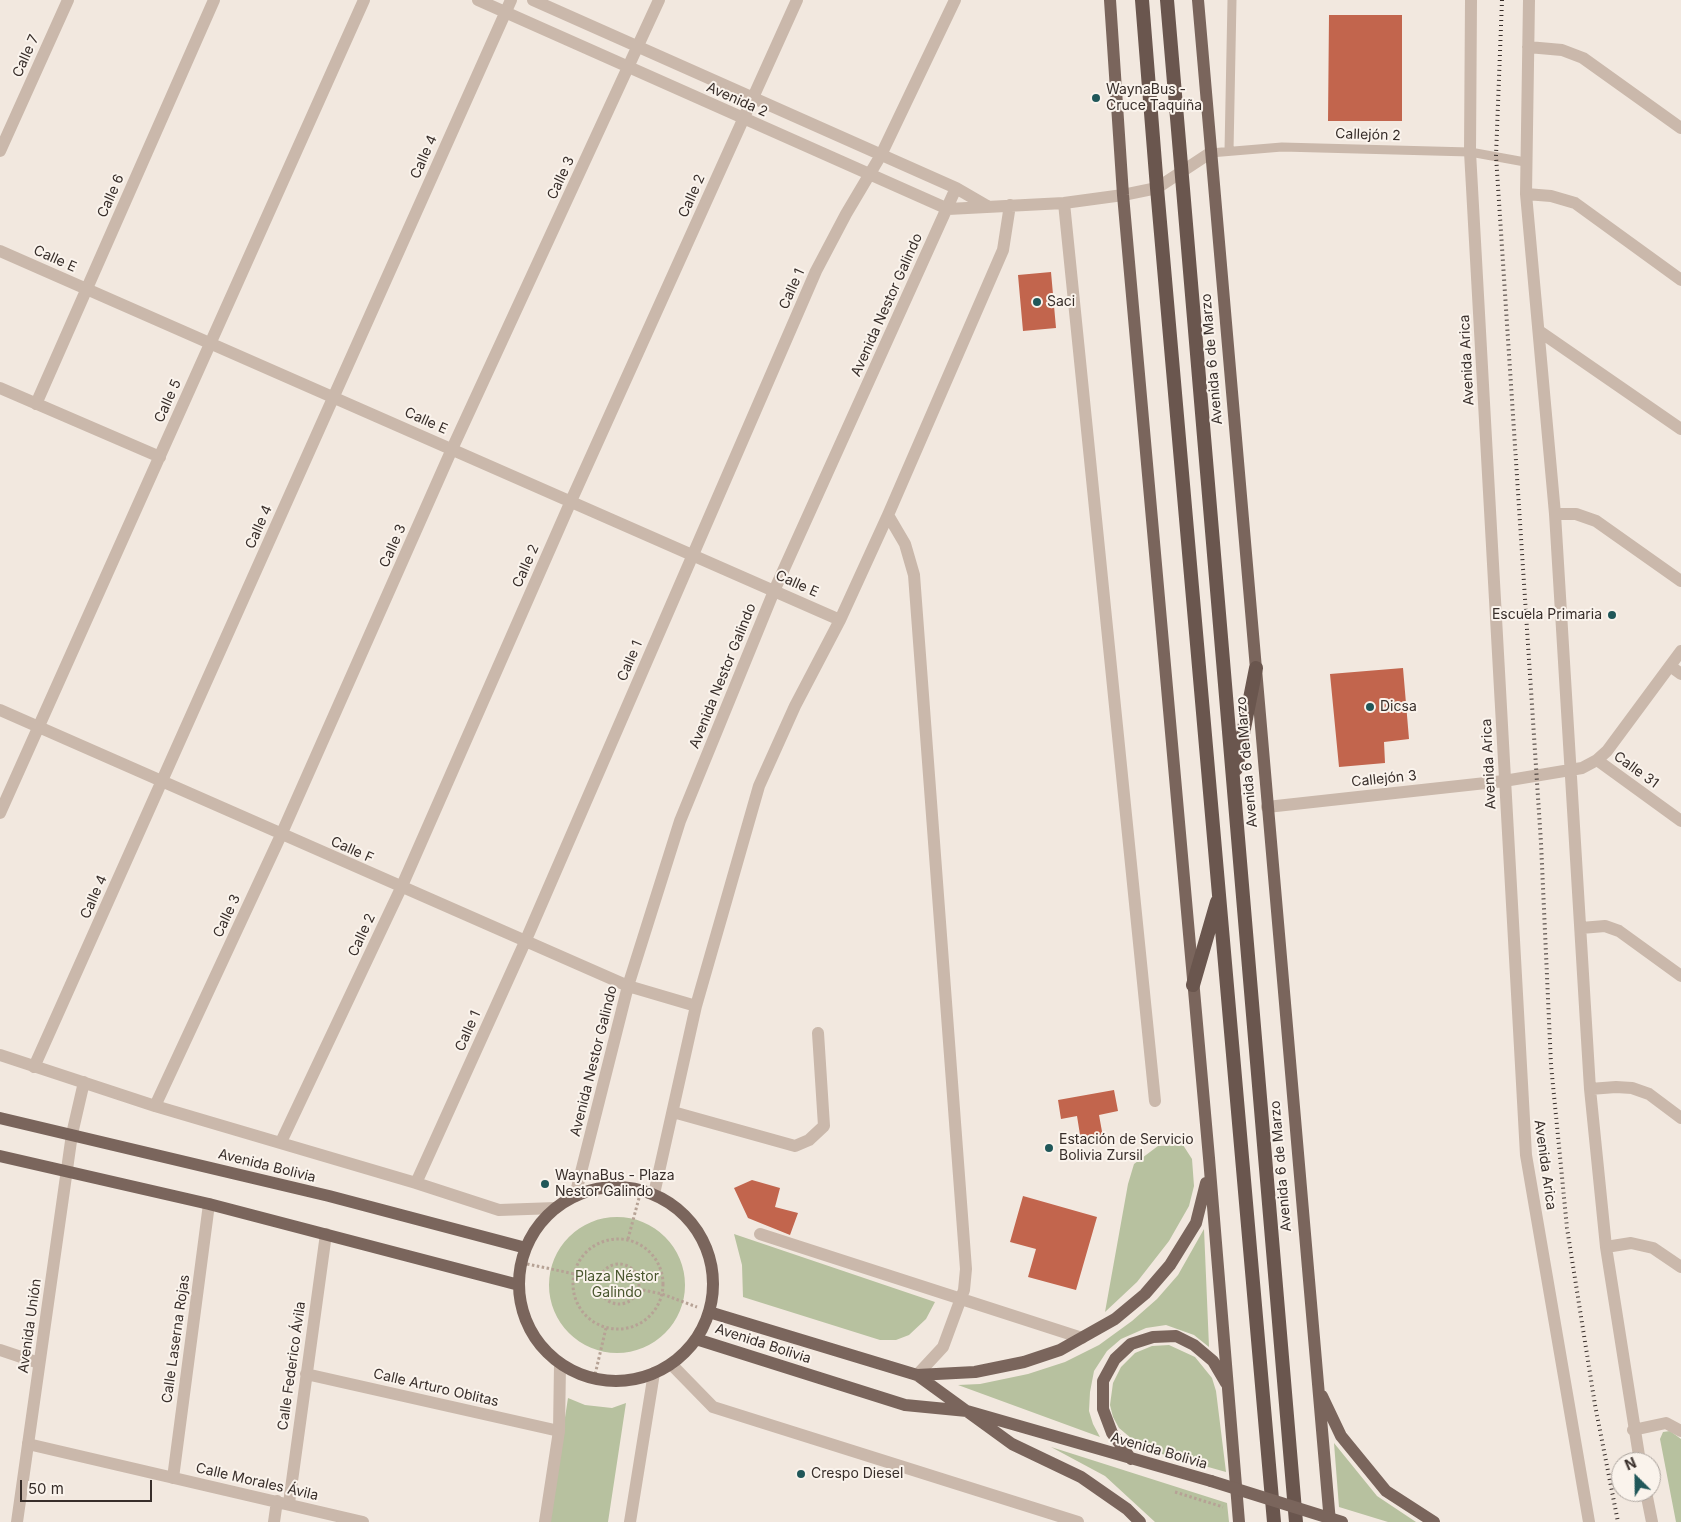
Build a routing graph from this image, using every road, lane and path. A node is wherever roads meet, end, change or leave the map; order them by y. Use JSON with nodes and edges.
{"nodes":[{"id":1,"x":68,"y":0,"type":"edge"},
{"id":2,"x":214,"y":0,"type":"edge"},
{"id":3,"x":364,"y":0,"type":"edge"},
{"id":4,"x":478,"y":0,"type":"edge"},
{"id":5,"x":511,"y":0,"type":"edge"},
{"id":6,"x":533,"y":0,"type":"edge"},
{"id":7,"x":659,"y":0,"type":"edge"},
{"id":8,"x":797,"y":0,"type":"edge"},
{"id":9,"x":955,"y":0,"type":"edge"},
{"id":10,"x":1110,"y":0,"type":"edge"},
{"id":11,"x":1142,"y":0,"type":"edge"},
{"id":12,"x":1166,"y":0,"type":"edge"},
{"id":13,"x":1198,"y":0,"type":"edge"},
{"id":14,"x":1232,"y":0,"type":"edge"},
{"id":15,"x":1471,"y":0,"type":"edge"},
{"id":16,"x":1529,"y":0,"type":"edge"},
{"id":17,"x":506,"y":12,"type":"junction"},
{"id":18,"x":638,"y":47,"type":"junction"},
{"id":19,"x":1528,"y":47,"type":"junction"},
{"id":20,"x":629,"y":68,"type":"junction"},
{"id":21,"x":753,"y":98,"type":"junction"},
{"id":22,"x":743,"y":119,"type":"junction"},
{"id":23,"x":1681,"y":128,"type":"edge"},
{"id":24,"x":0,"y":151,"type":"edge"},
{"id":25,"x":1229,"y":151,"type":"junction"},
{"id":26,"x":1470,"y":152,"type":"junction"},
{"id":27,"x":1210,"y":153,"type":"junction"},
{"id":28,"x":881,"y":155,"type":"junction"},
{"id":29,"x":1526,"y":162,"type":"junction"},
{"id":30,"x":1180,"y":171,"type":"junction"},
{"id":31,"x":870,"y":175,"type":"junction"},
{"id":32,"x":956,"y":188,"type":"junction"},
{"id":33,"x":1157,"y":188,"type":"junction"},
{"id":34,"x":1526,"y":194,"type":"junction"},
{"id":35,"x":1123,"y":195,"type":"junction"},
{"id":36,"x":1064,"y":202,"type":"junction"},
{"id":37,"x":1010,"y":205,"type":"junction"},
{"id":38,"x":987,"y":206,"type":"junction"},
{"id":39,"x":948,"y":208,"type":"junction"},
{"id":40,"x":0,"y":251,"type":"edge"},
{"id":41,"x":1681,"y":280,"type":"edge"},
{"id":42,"x":86,"y":289,"type":"junction"},
{"id":43,"x":1539,"y":331,"type":"junction"},
{"id":44,"x":210,"y":343,"type":"junction"},
{"id":45,"x":0,"y":388,"type":"edge"},
{"id":46,"x":333,"y":397,"type":"junction"},
{"id":47,"x":36,"y":404,"type":"junction"},
{"id":48,"x":1681,"y":429,"type":"edge"},
{"id":49,"x":452,"y":449,"type":"junction"},
{"id":50,"x":160,"y":457,"type":"junction"},
{"id":51,"x":571,"y":501,"type":"junction"},
{"id":52,"x":1555,"y":514,"type":"junction"},
{"id":53,"x":888,"y":515,"type":"junction"},
{"id":54,"x":692,"y":555,"type":"junction"},
{"id":55,"x":1681,"y":581,"type":"edge"},
{"id":56,"x":774,"y":591,"type":"junction"},
{"id":57,"x":840,"y":620,"type":"junction"},
{"id":58,"x":1681,"y":651,"type":"edge"},
{"id":59,"x":1256,"y":668,"type":"junction"},
{"id":60,"x":1676,"y":670,"type":"edge"},
{"id":61,"x":0,"y":710,"type":"edge"},
{"id":62,"x":38,"y":728,"type":"junction"},
{"id":63,"x":1597,"y":760,"type":"junction"},
{"id":64,"x":1571,"y":770,"type":"junction"},
{"id":65,"x":1504,"y":781,"type":"junction"},
{"id":66,"x":161,"y":782,"type":"junction"},
{"id":67,"x":1233,"y":784,"type":"junction"},
{"id":68,"x":1267,"y":807,"type":"junction"},
{"id":69,"x":0,"y":813,"type":"edge"},
{"id":70,"x":1681,"y":821,"type":"edge"},
{"id":71,"x":281,"y":835,"type":"junction"},
{"id":72,"x":401,"y":888,"type":"junction"},
{"id":73,"x":1219,"y":894,"type":"junction"},
{"id":74,"x":1581,"y":928,"type":"junction"},
{"id":75,"x":525,"y":942,"type":"junction"},
{"id":76,"x":1681,"y":976,"type":"edge"},
{"id":77,"x":1194,"y":985,"type":"junction"},
{"id":78,"x":628,"y":986,"type":"junction"},
{"id":79,"x":696,"y":1006,"type":"junction"},
{"id":80,"x":818,"y":1033,"type":"dead end"},
{"id":81,"x":0,"y":1055,"type":"edge"},
{"id":82,"x":34,"y":1066,"type":"junction"},
{"id":83,"x":84,"y":1082,"type":"junction"},
{"id":84,"x":1590,"y":1089,"type":"junction"},
{"id":85,"x":1155,"y":1101,"type":"dead end"},
{"id":86,"x":155,"y":1106,"type":"junction"},
{"id":87,"x":673,"y":1112,"type":"junction"},
{"id":88,"x":0,"y":1118,"type":"edge"},
{"id":89,"x":1681,"y":1118,"type":"edge"},
{"id":90,"x":72,"y":1134,"type":"junction"},
{"id":91,"x":281,"y":1142,"type":"junction"},
{"id":92,"x":0,"y":1156,"type":"edge"},
{"id":93,"x":1209,"y":1158,"type":"junction"},
{"id":94,"x":66,"y":1172,"type":"junction"},
{"id":95,"x":416,"y":1183,"type":"junction"},
{"id":96,"x":641,"y":1190,"type":"junction"},
{"id":97,"x":654,"y":1194,"type":"junction"},
{"id":98,"x":575,"y":1196,"type":"junction"},
{"id":99,"x":209,"y":1204,"type":"junction"},
{"id":100,"x":556,"y":1208,"type":"junction"},
{"id":101,"x":326,"y":1234,"type":"junction"},
{"id":102,"x":760,"y":1234,"type":"dead end"},
{"id":103,"x":628,"y":1239,"type":"junction"},
{"id":104,"x":1606,"y":1246,"type":"junction"},
{"id":105,"x":526,"y":1248,"type":"junction"},
{"id":106,"x":521,"y":1262,"type":"junction"},
{"id":107,"x":1681,"y":1267,"type":"edge"},
{"id":108,"x":574,"y":1273,"type":"junction"},
{"id":109,"x":599,"y":1279,"type":"junction"},
{"id":110,"x":519,"y":1285,"type":"junction"},
{"id":111,"x":638,"y":1289,"type":"junction"},
{"id":112,"x":662,"y":1294,"type":"junction"},
{"id":113,"x":960,"y":1299,"type":"junction"},
{"id":114,"x":709,"y":1312,"type":"junction"},
{"id":115,"x":606,"y":1328,"type":"junction"},
{"id":116,"x":1082,"y":1338,"type":"junction"},
{"id":117,"x":696,"y":1339,"type":"junction"},
{"id":118,"x":0,"y":1350,"type":"edge"},
{"id":119,"x":40,"y":1363,"type":"junction"},
{"id":120,"x":560,"y":1364,"type":"junction"},
{"id":121,"x":672,"y":1364,"type":"junction"},
{"id":122,"x":654,"y":1373,"type":"junction"},
{"id":123,"x":306,"y":1374,"type":"junction"},
{"id":124,"x":917,"y":1375,"type":"junction"},
{"id":125,"x":594,"y":1379,"type":"junction"},
{"id":126,"x":1316,"y":1380,"type":"junction"},
{"id":127,"x":1228,"y":1385,"type":"junction"},
{"id":128,"x":967,"y":1411,"type":"junction"},
{"id":129,"x":1633,"y":1430,"type":"junction"},
{"id":130,"x":559,"y":1431,"type":"junction"},
{"id":131,"x":1681,"y":1431,"type":"edge"},
{"id":132,"x":28,"y":1444,"type":"junction"},
{"id":133,"x":1638,"y":1452,"type":"edge"},
{"id":134,"x":1131,"y":1459,"type":"junction"},
{"id":135,"x":172,"y":1478,"type":"junction"},
{"id":136,"x":1175,"y":1492,"type":"dead end"},
{"id":137,"x":283,"y":1502,"type":"junction"},
{"id":138,"x":1206,"y":1502,"type":"dead end"},
{"id":139,"x":1648,"y":1502,"type":"edge"},
{"id":140,"x":17,"y":1522,"type":"edge"},
{"id":141,"x":274,"y":1522,"type":"edge"},
{"id":142,"x":363,"y":1522,"type":"edge"},
{"id":143,"x":545,"y":1522,"type":"edge"},
{"id":144,"x":630,"y":1522,"type":"edge"},
{"id":145,"x":1078,"y":1522,"type":"edge"},
{"id":146,"x":1140,"y":1522,"type":"edge"},
{"id":147,"x":1239,"y":1522,"type":"edge"},
{"id":148,"x":1274,"y":1522,"type":"edge"},
{"id":149,"x":1296,"y":1522,"type":"edge"},
{"id":150,"x":1330,"y":1522,"type":"edge"},
{"id":151,"x":1342,"y":1522,"type":"edge"},
{"id":152,"x":1434,"y":1522,"type":"edge"},
{"id":153,"x":1589,"y":1522,"type":"edge"},
{"id":154,"x":1652,"y":1522,"type":"edge"}],
"edges":[{"from":1,"to":24,"type":"street","name":"Calle 7"},
{"from":2,"to":42,"type":"street","name":"Calle 6"},
{"from":3,"to":44,"type":"street","name":"Calle 5"},
{"from":4,"to":17,"type":"street","name":"Avenida 2"},
{"from":5,"to":17,"type":"street","name":"Calle 4"},
{"from":6,"to":18,"type":"street","name":"Avenida 2"},
{"from":7,"to":18,"type":"street","name":"Calle 3"},
{"from":8,"to":21,"type":"street","name":"Calle 2"},
{"from":9,"to":28,"type":"street","name":"Calle 1"},
{"from":10,"to":35,"type":"main road"},
{"from":11,"to":33,"type":"highway"},
{"from":12,"to":30,"type":"highway","name":"Avenida 6 de Marzo"},
{"from":13,"to":27,"type":"main road","name":"Avenida 6 de Marzo"},
{"from":14,"to":25,"type":"lane"},
{"from":15,"to":26,"type":"street","name":"Avenida Arica"},
{"from":16,"to":19,"type":"street"},
{"from":17,"to":20,"type":"street","name":"Avenida 2"},
{"from":17,"to":46,"type":"street","name":"Calle 4"},
{"from":18,"to":20,"type":"street","name":"Calle 3"},
{"from":18,"to":21,"type":"street","name":"Avenida 2"},
{"from":19,"to":23,"type":"street"},
{"from":19,"to":29,"type":"street"},
{"from":20,"to":22,"type":"street","name":"Avenida 2"},
{"from":20,"to":49,"type":"street","name":"Calle 3"},
{"from":21,"to":22,"type":"street","name":"Calle 2"},
{"from":21,"to":28,"type":"street","name":"Avenida 2"},
{"from":22,"to":31,"type":"street","name":"Avenida 2"},
{"from":22,"to":51,"type":"street","name":"Calle 2"},
{"from":25,"to":26,"type":"lane","name":"Callejón 2"},
{"from":25,"to":27,"type":"lane","name":"Callejón 2"},
{"from":26,"to":29,"type":"lane","name":"Callejón 2"},
{"from":26,"to":65,"type":"street","name":"Avenida Arica"},
{"from":27,"to":30,"type":"street","name":"Avenida 2"},
{"from":27,"to":59,"type":"main road","name":"Avenida 6 de Marzo"},
{"from":28,"to":31,"type":"street","name":"Calle 1"},
{"from":28,"to":32,"type":"street","name":"Avenida 2"},
{"from":29,"to":34,"type":"street"},
{"from":30,"to":33,"type":"street","name":"Avenida 2"},
{"from":30,"to":67,"type":"highway","name":"Avenida 6 de Marzo"},
{"from":31,"to":39,"type":"street","name":"Avenida 2"},
{"from":31,"to":54,"type":"street","name":"Calle 1"},
{"from":32,"to":38,"type":"street","name":"Avenida 2"},
{"from":32,"to":39,"type":"street","name":"Avenida Nestor Galindo"},
{"from":33,"to":35,"type":"street","name":"Avenida 2"},
{"from":33,"to":73,"type":"highway"},
{"from":34,"to":41,"type":"street"},
{"from":34,"to":43,"type":"street"},
{"from":35,"to":36,"type":"street","name":"Avenida 2"},
{"from":35,"to":77,"type":"main road"},
{"from":36,"to":37,"type":"street","name":"Avenida 2"},
{"from":36,"to":85,"type":"street"},
{"from":37,"to":38,"type":"street","name":"Avenida 2"},
{"from":37,"to":53,"type":"street"},
{"from":38,"to":39,"type":"street","name":"Avenida 2"},
{"from":39,"to":56,"type":"street","name":"Avenida Nestor Galindo"},
{"from":40,"to":42,"type":"street","name":"Calle E"},
{"from":42,"to":44,"type":"street","name":"Calle E"},
{"from":42,"to":47,"type":"street","name":"Calle 6"},
{"from":43,"to":48,"type":"street"},
{"from":43,"to":52,"type":"street"},
{"from":44,"to":46,"type":"street","name":"Calle E"},
{"from":44,"to":50,"type":"street","name":"Calle 5"},
{"from":45,"to":47,"type":"street"},
{"from":46,"to":49,"type":"street","name":"Calle E"},
{"from":46,"to":66,"type":"street","name":"Calle 4"},
{"from":47,"to":50,"type":"street"},
{"from":49,"to":51,"type":"street","name":"Calle E"},
{"from":49,"to":71,"type":"street","name":"Calle 3"},
{"from":50,"to":62,"type":"street","name":"Calle 5"},
{"from":51,"to":54,"type":"street","name":"Calle E"},
{"from":51,"to":72,"type":"street","name":"Calle 2"},
{"from":52,"to":55,"type":"street"},
{"from":52,"to":64,"type":"street"},
{"from":53,"to":57,"type":"street"},
{"from":53,"to":113,"type":"street"},
{"from":54,"to":56,"type":"street","name":"Calle E"},
{"from":54,"to":75,"type":"street","name":"Calle 1"},
{"from":56,"to":57,"type":"street","name":"Calle E"},
{"from":56,"to":78,"type":"street","name":"Avenida Nestor Galindo"},
{"from":57,"to":79,"type":"street"},
{"from":58,"to":60,"type":"street"},
{"from":59,"to":67,"type":"highway"},
{"from":59,"to":68,"type":"main road","name":"Avenida 6 de Marzo"},
{"from":60,"to":63,"type":"street"},
{"from":61,"to":62,"type":"street","name":"Calle F"},
{"from":62,"to":66,"type":"street","name":"Calle F"},
{"from":62,"to":69,"type":"street","name":"Calle 5"},
{"from":63,"to":64,"type":"street","name":"Callejón 3"},
{"from":63,"to":70,"type":"street","name":"Calle 31"},
{"from":64,"to":65,"type":"street","name":"Callejón 3"},
{"from":64,"to":74,"type":"street"},
{"from":65,"to":68,"type":"street","name":"Callejón 3"},
{"from":65,"to":153,"type":"street","name":"Avenida Arica"},
{"from":66,"to":71,"type":"street","name":"Calle F"},
{"from":66,"to":82,"type":"street","name":"Calle 4"},
{"from":67,"to":149,"type":"highway","name":"Avenida 6 de Marzo"},
{"from":68,"to":126,"type":"main road","name":"Avenida 6 de Marzo"},
{"from":71,"to":72,"type":"street","name":"Calle F"},
{"from":71,"to":86,"type":"street","name":"Calle 3"},
{"from":72,"to":75,"type":"street","name":"Calle F"},
{"from":72,"to":91,"type":"street","name":"Calle 2"},
{"from":73,"to":77,"type":"highway"},
{"from":73,"to":148,"type":"highway"},
{"from":74,"to":76,"type":"street"},
{"from":74,"to":84,"type":"street"},
{"from":75,"to":78,"type":"street","name":"Calle F"},
{"from":75,"to":95,"type":"street","name":"Calle 1"},
{"from":77,"to":93,"type":"main road"},
{"from":78,"to":79,"type":"street","name":"Calle F"},
{"from":78,"to":98,"type":"street","name":"Avenida Nestor Galindo"},
{"from":79,"to":87,"type":"street"},
{"from":80,"to":87,"type":"street"},
{"from":81,"to":82,"type":"street"},
{"from":82,"to":83,"type":"street"},
{"from":83,"to":86,"type":"street"},
{"from":83,"to":90,"type":"street","name":"Avenida Unión"},
{"from":84,"to":89,"type":"street"},
{"from":84,"to":104,"type":"street"},
{"from":86,"to":91,"type":"street"},
{"from":87,"to":97,"type":"street"},
{"from":88,"to":90,"type":"main road","name":"Avenida Bolivia"},
{"from":90,"to":94,"type":"street","name":"Avenida Unión"},
{"from":90,"to":105,"type":"main road","name":"Avenida Bolivia"},
{"from":91,"to":95,"type":"street"},
{"from":92,"to":94,"type":"main road"},
{"from":93,"to":116,"type":"main road"},
{"from":93,"to":127,"type":"main road"},
{"from":94,"to":99,"type":"main road"},
{"from":94,"to":119,"type":"street","name":"Avenida Unión"},
{"from":95,"to":100,"type":"street"},
{"from":96,"to":97,"type":"main road"},
{"from":96,"to":98,"type":"main road"},
{"from":96,"to":103,"type":"path"},
{"from":97,"to":114,"type":"main road"},
{"from":98,"to":100,"type":"main road"},
{"from":99,"to":101,"type":"main road"},
{"from":99,"to":135,"type":"street","name":"Calle Laserna Rojas"},
{"from":100,"to":105,"type":"main road"},
{"from":101,"to":110,"type":"main road"},
{"from":101,"to":123,"type":"street","name":"Calle Federico Ávila"},
{"from":102,"to":113,"type":"street"},
{"from":103,"to":108,"type":"path"},
{"from":103,"to":112,"type":"path"},
{"from":104,"to":107,"type":"street"},
{"from":104,"to":129,"type":"street"},
{"from":105,"to":106,"type":"main road"},
{"from":106,"to":108,"type":"path"},
{"from":106,"to":110,"type":"main road"},
{"from":108,"to":109,"type":"path"},
{"from":108,"to":115,"type":"path"},
{"from":109,"to":111,"type":"path"},
{"from":109,"to":111,"type":"path"},
{"from":110,"to":120,"type":"main road"},
{"from":111,"to":112,"type":"path"},
{"from":112,"to":114,"type":"path"},
{"from":112,"to":115,"type":"path"},
{"from":113,"to":116,"type":"street"},
{"from":113,"to":124,"type":"street"},
{"from":114,"to":117,"type":"main road"},
{"from":114,"to":124,"type":"main road","name":"Avenida Bolivia"},
{"from":115,"to":125,"type":"path"},
{"from":116,"to":124,"type":"main road"},
{"from":117,"to":121,"type":"main road"},
{"from":117,"to":128,"type":"main road","name":"Avenida Bolivia"},
{"from":118,"to":119,"type":"street"},
{"from":119,"to":132,"type":"street","name":"Avenida Unión"},
{"from":120,"to":125,"type":"main road"},
{"from":120,"to":130,"type":"street"},
{"from":121,"to":122,"type":"main road"},
{"from":121,"to":145,"type":"street"},
{"from":122,"to":125,"type":"main road"},
{"from":122,"to":144,"type":"street"},
{"from":123,"to":130,"type":"street","name":"Calle Arturo Oblitas"},
{"from":123,"to":137,"type":"street","name":"Calle Federico Ávila"},
{"from":124,"to":128,"type":"main road","name":"Avenida Bolivia"},
{"from":126,"to":150,"type":"main road","name":"Avenida 6 de Marzo"},
{"from":126,"to":152,"type":"main road"},
{"from":127,"to":134,"type":"main road"},
{"from":127,"to":147,"type":"main road"},
{"from":128,"to":134,"type":"main road","name":"Avenida Bolivia"},
{"from":128,"to":146,"type":"main road"},
{"from":129,"to":131,"type":"street"},
{"from":129,"to":133,"type":"street"},
{"from":130,"to":143,"type":"street"},
{"from":132,"to":135,"type":"street","name":"Calle Morales Ávila"},
{"from":132,"to":140,"type":"street","name":"Avenida Unión"},
{"from":134,"to":151,"type":"main road","name":"Avenida Bolivia","bridge":true},
{"from":135,"to":137,"type":"street","name":"Calle Morales Ávila"},
{"from":136,"to":138,"type":"path"},
{"from":137,"to":141,"type":"street","name":"Calle Federico Ávila"},
{"from":137,"to":142,"type":"street","name":"Calle Morales Ávila"},
{"from":139,"to":154,"type":"street"}]}
